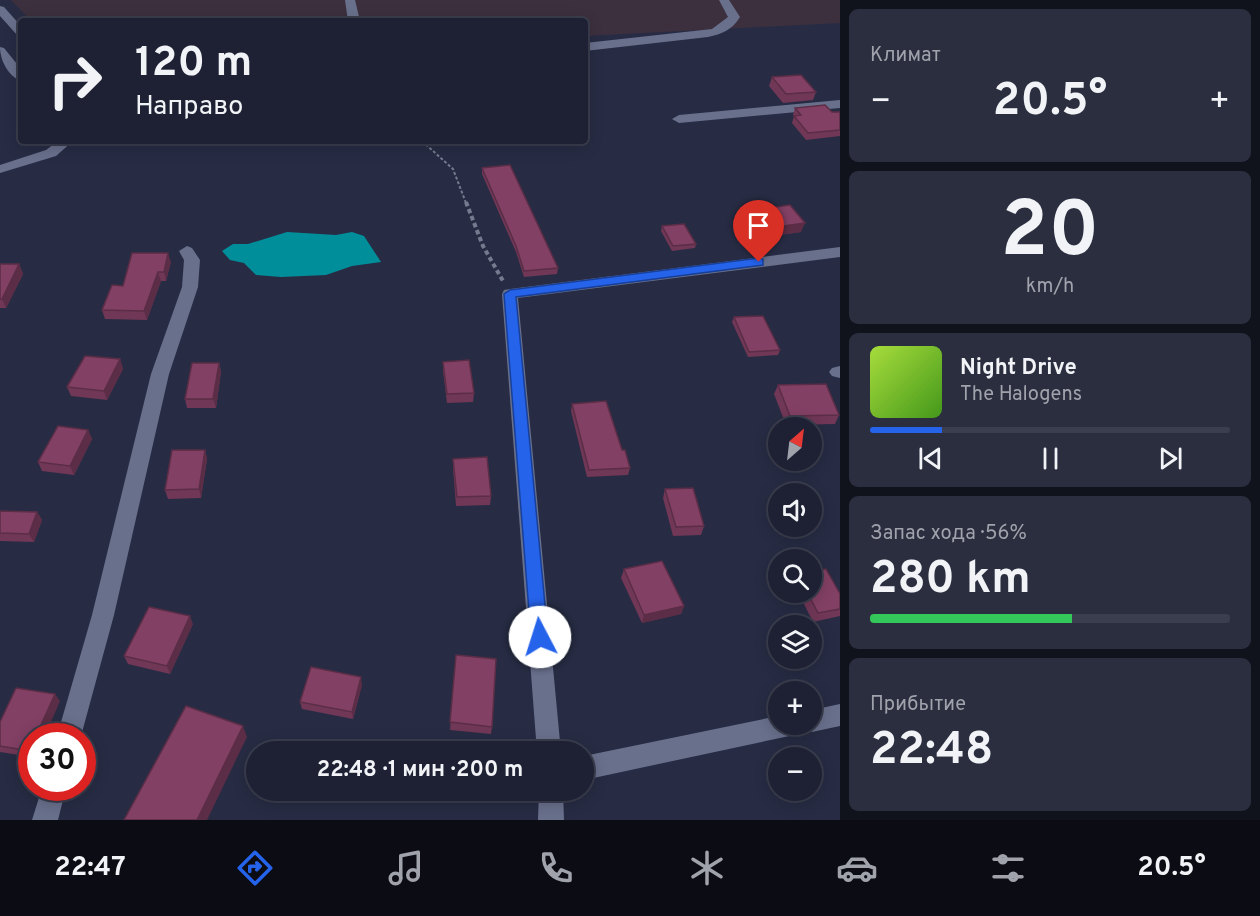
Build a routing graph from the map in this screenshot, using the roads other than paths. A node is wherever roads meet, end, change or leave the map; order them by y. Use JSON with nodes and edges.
{"nodes":[{"id":1,"x":350,"y":0,"type":"edge"},
{"id":2,"x":724,"y":0,"type":"edge"},
{"id":3,"x":0,"y":9,"type":"edge"},
{"id":4,"x":353,"y":18,"type":"edge"},
{"id":5,"x":18,"y":30,"type":"edge"},
{"id":6,"x":588,"y":47,"type":"edge"},
{"id":7,"x":0,"y":51,"type":"edge"},
{"id":8,"x":18,"y":72,"type":"edge"},
{"id":9,"x":840,"y":104,"type":"edge"},
{"id":10,"x":679,"y":119,"type":"dead end"},
{"id":11,"x":62,"y":144,"type":"edge"},
{"id":12,"x":0,"y":169,"type":"edge"},
{"id":13,"x":187,"y":251,"type":"dead end"},
{"id":14,"x":840,"y":252,"type":"edge"},
{"id":15,"x":840,"y":715,"type":"edge"},
{"id":16,"x":822,"y":719,"type":"edge"},
{"id":17,"x":73,"y":723,"type":"edge"},
{"id":18,"x":768,"y":729,"type":"edge"},
{"id":19,"x":548,"y":741,"type":"edge"},
{"id":20,"x":594,"y":766,"type":"edge"},
{"id":21,"x":50,"y":801,"type":"edge"},
{"id":22,"x":551,"y":801,"type":"edge"},
{"id":23,"x":45,"y":820,"type":"edge"},
{"id":24,"x":551,"y":820,"type":"edge"}],
"edges":[{"from":1,"to":4,"type":"street"},
{"from":2,"to":6,"type":"street"},
{"from":3,"to":5,"type":"street"},
{"from":7,"to":8,"type":"street"},
{"from":9,"to":10,"type":"street"},
{"from":11,"to":12,"type":"street"},
{"from":13,"to":17,"type":"street"},
{"from":14,"to":19,"type":"street"},
{"from":15,"to":16,"type":"street"},
{"from":18,"to":20,"type":"street"},
{"from":21,"to":23,"type":"street"},
{"from":22,"to":24,"type":"street"}]}
